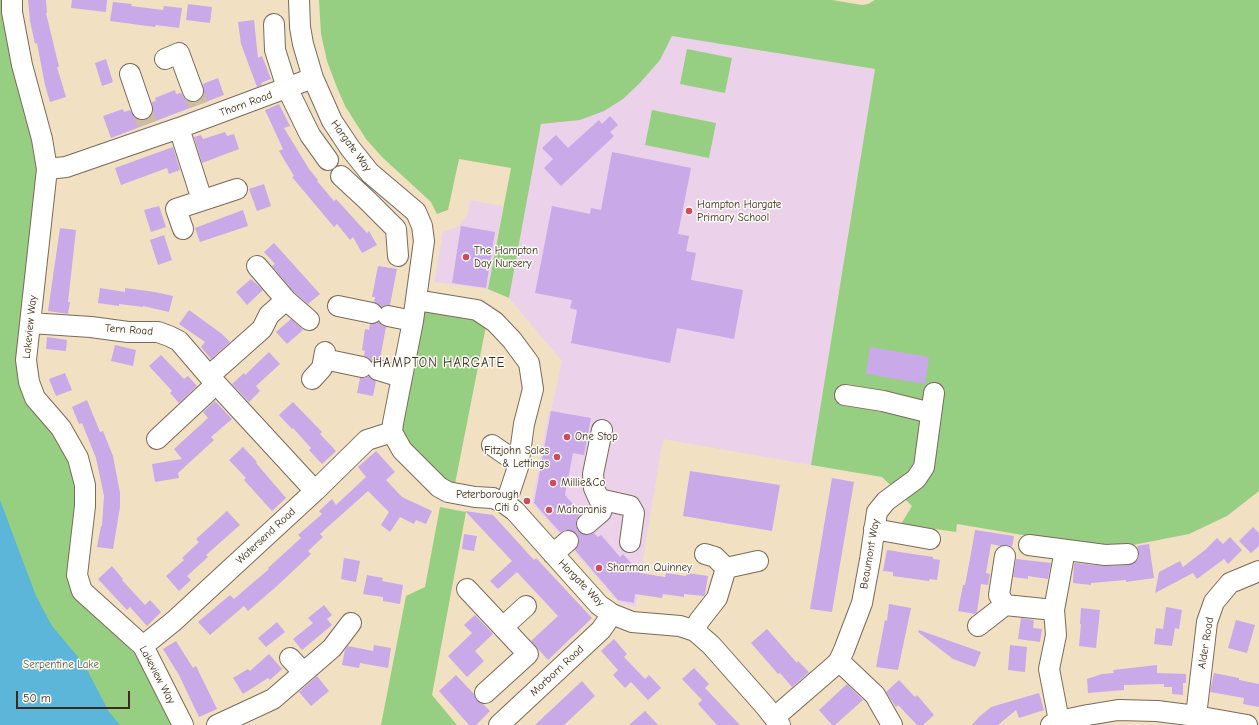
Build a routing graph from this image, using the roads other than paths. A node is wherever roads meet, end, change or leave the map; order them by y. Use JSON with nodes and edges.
{"nodes":[{"id":1,"x":12,"y":0,"type":"edge"},
{"id":2,"x":299,"y":0,"type":"edge"},
{"id":3,"x":274,"y":24,"type":"dead end"},
{"id":4,"x":165,"y":59,"type":"dead end"},
{"id":5,"x":129,"y":74,"type":"dead end"},
{"id":6,"x":313,"y":78,"type":"junction"},
{"id":7,"x":287,"y":88,"type":"junction"},
{"id":8,"x":198,"y":105,"type":"junction"},
{"id":9,"x":147,"y":124,"type":"junction"},
{"id":10,"x":179,"y":128,"type":"junction"},
{"id":11,"x":328,"y":160,"type":"dead end"},
{"id":12,"x":47,"y":169,"type":"junction"},
{"id":13,"x":341,"y":176,"type":"dead end"},
{"id":14,"x":383,"y":184,"type":"junction"},
{"id":15,"x":237,"y":189,"type":"dead end"},
{"id":16,"x":202,"y":200,"type":"junction"},
{"id":17,"x":368,"y":201,"type":"junction"},
{"id":18,"x":183,"y":229,"type":"dead end"},
{"id":19,"x":398,"y":256,"type":"dead end"},
{"id":20,"x":257,"y":266,"type":"dead end"},
{"id":21,"x":286,"y":300,"type":"junction"},
{"id":22,"x":416,"y":300,"type":"junction"},
{"id":23,"x":338,"y":305,"type":"dead end"},
{"id":24,"x":309,"y":320,"type":"dead end"},
{"id":25,"x":413,"y":320,"type":"junction"},
{"id":26,"x":30,"y":323,"type":"junction"},
{"id":27,"x":401,"y":377,"type":"junction"},
{"id":28,"x":312,"y":379,"type":"dead end"},
{"id":29,"x":213,"y":380,"type":"junction"},
{"id":30,"x":934,"y":393,"type":"dead end"},
{"id":31,"x":845,"y":395,"type":"dead end"},
{"id":32,"x":931,"y":413,"type":"junction"},
{"id":33,"x":602,"y":430,"type":"dead end"},
{"id":34,"x":392,"y":432,"type":"junction"},
{"id":35,"x":157,"y":439,"type":"dead end"},
{"id":36,"x":492,"y":444,"type":"dead end"},
{"id":37,"x":518,"y":467,"type":"junction"},
{"id":38,"x":315,"y":491,"type":"junction"},
{"id":39,"x":604,"y":500,"type":"junction"},
{"id":40,"x":504,"y":503,"type":"junction"},
{"id":41,"x":587,"y":524,"type":"dead end"},
{"id":42,"x":874,"y":529,"type":"junction"},
{"id":43,"x":930,"y":539,"type":"dead end"},
{"id":44,"x":568,"y":541,"type":"dead end"},
{"id":45,"x":630,"y":542,"type":"dead end"},
{"id":46,"x":1029,"y":545,"type":"dead end"},
{"id":47,"x":1065,"y":550,"type":"junction"},
{"id":48,"x":553,"y":554,"type":"junction"},
{"id":49,"x":705,"y":554,"type":"dead end"},
{"id":50,"x":1128,"y":554,"type":"dead end"},
{"id":51,"x":1005,"y":556,"type":"dead end"},
{"id":52,"x":758,"y":561,"type":"dead end"},
{"id":53,"x":726,"y":568,"type":"junction"},
{"id":54,"x":1259,"y":571,"type":"edge"},
{"id":55,"x":467,"y":589,"type":"dead end"},
{"id":56,"x":1005,"y":605,"type":"junction"},
{"id":57,"x":526,"y":606,"type":"dead end"},
{"id":58,"x":1054,"y":610,"type":"junction"},
{"id":59,"x":612,"y":614,"type":"junction"},
{"id":60,"x":351,"y":623,"type":"dead end"},
{"id":61,"x":978,"y":626,"type":"dead end"},
{"id":62,"x":503,"y":627,"type":"junction"},
{"id":63,"x":695,"y":631,"type":"junction"},
{"id":64,"x":143,"y":646,"type":"junction"},
{"id":65,"x":839,"y":661,"type":"junction"},
{"id":66,"x":517,"y":665,"type":"junction"},
{"id":67,"x":539,"y":687,"type":"junction"},
{"id":68,"x":485,"y":693,"type":"dead end"},
{"id":69,"x":1196,"y":716,"type":"junction"},
{"id":70,"x":777,"y":721,"type":"edge"},
{"id":71,"x":1055,"y":723,"type":"edge"},
{"id":72,"x":183,"y":725,"type":"edge"},
{"id":73,"x":217,"y":725,"type":"edge"},
{"id":74,"x":499,"y":725,"type":"edge"},
{"id":75,"x":892,"y":725,"type":"edge"},
{"id":76,"x":1247,"y":725,"type":"edge"}],
"edges":[{"from":1,"to":12,"type":"street","name":"Lakeview Way"},
{"from":2,"to":6,"type":"street","name":"Hargate Way"},
{"from":3,"to":7,"type":"street"},
{"from":4,"to":8,"type":"street"},
{"from":5,"to":9,"type":"street"},
{"from":6,"to":7,"type":"street","name":"Thorn Road"},
{"from":6,"to":14,"type":"street","name":"Hargate Way"},
{"from":7,"to":8,"type":"street","name":"Thorn Road"},
{"from":7,"to":11,"type":"street"},
{"from":8,"to":10,"type":"street","name":"Thorn Road"},
{"from":9,"to":10,"type":"street","name":"Thorn Road"},
{"from":9,"to":12,"type":"street","name":"Thorn Road"},
{"from":10,"to":16,"type":"street"},
{"from":12,"to":26,"type":"street","name":"Lakeview Way"},
{"from":13,"to":17,"type":"street"},
{"from":14,"to":17,"type":"street"},
{"from":14,"to":22,"type":"street","name":"Hargate Way"},
{"from":15,"to":16,"type":"street"},
{"from":16,"to":18,"type":"street"},
{"from":17,"to":19,"type":"street"},
{"from":20,"to":21,"type":"street"},
{"from":21,"to":24,"type":"street"},
{"from":21,"to":29,"type":"street"},
{"from":22,"to":25,"type":"street","name":"Hargate Way"},
{"from":22,"to":37,"type":"street"},
{"from":23,"to":25,"type":"street"},
{"from":25,"to":27,"type":"street","name":"Hargate Way"},
{"from":26,"to":29,"type":"street","name":"Tern Road"},
{"from":26,"to":64,"type":"street","name":"Lakeview Way"},
{"from":27,"to":28,"type":"street"},
{"from":27,"to":34,"type":"street","name":"Hargate Way"},
{"from":29,"to":35,"type":"street"},
{"from":29,"to":38,"type":"street","name":"Tern Road"},
{"from":30,"to":32,"type":"street","name":"Beaumont Way"},
{"from":31,"to":32,"type":"street"},
{"from":32,"to":42,"type":"street","name":"Beaumont Way"},
{"from":33,"to":39,"type":"street"},
{"from":34,"to":38,"type":"street","name":"Watersend Road"},
{"from":34,"to":40,"type":"street","name":"Hargate Way"},
{"from":36,"to":37,"type":"street"},
{"from":37,"to":40,"type":"street"},
{"from":38,"to":64,"type":"street","name":"Watersend Road"},
{"from":39,"to":41,"type":"street"},
{"from":39,"to":45,"type":"street"},
{"from":40,"to":48,"type":"street","name":"Hargate Way"},
{"from":42,"to":43,"type":"street"},
{"from":42,"to":65,"type":"street","name":"Beaumont Way"},
{"from":44,"to":48,"type":"street"},
{"from":46,"to":47,"type":"street"},
{"from":47,"to":50,"type":"street"},
{"from":47,"to":58,"type":"street"},
{"from":48,"to":59,"type":"street","name":"Hargate Way"},
{"from":49,"to":53,"type":"street"},
{"from":51,"to":56,"type":"street"},
{"from":52,"to":53,"type":"street"},
{"from":53,"to":63,"type":"street"},
{"from":54,"to":69,"type":"street","name":"Alder Road"},
{"from":55,"to":62,"type":"street"},
{"from":56,"to":58,"type":"street"},
{"from":56,"to":61,"type":"street"},
{"from":57,"to":62,"type":"street"},
{"from":58,"to":71,"type":"street"},
{"from":59,"to":63,"type":"street","name":"Hargate Way"},
{"from":59,"to":67,"type":"street","name":"Morborn Road"},
{"from":60,"to":73,"type":"street"},
{"from":62,"to":66,"type":"street"},
{"from":63,"to":70,"type":"street","name":"Hargate Way"},
{"from":64,"to":72,"type":"street","name":"Lakeview Way"},
{"from":65,"to":70,"type":"street","name":"Beaumont Way"},
{"from":65,"to":75,"type":"street"},
{"from":66,"to":67,"type":"street"},
{"from":66,"to":68,"type":"street"},
{"from":67,"to":74,"type":"street","name":"Morborn Road"},
{"from":69,"to":71,"type":"street"},
{"from":69,"to":76,"type":"street"}]}
